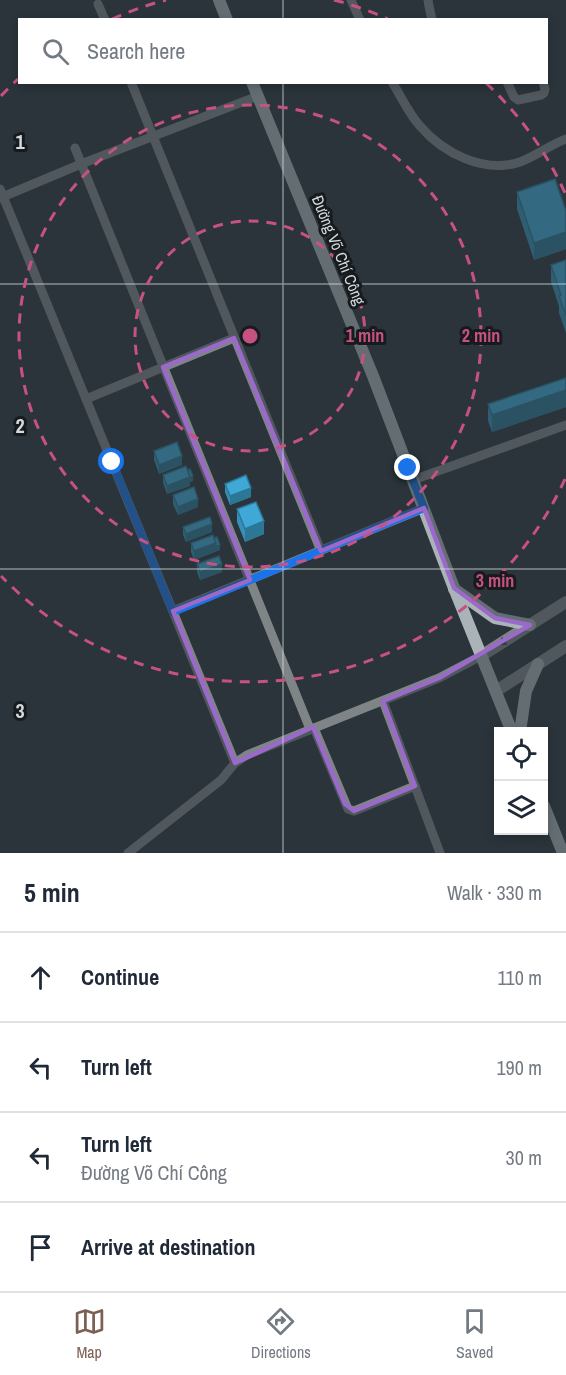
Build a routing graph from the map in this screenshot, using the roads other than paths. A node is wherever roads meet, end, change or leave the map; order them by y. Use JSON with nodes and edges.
{"nodes":[{"id":1,"x":219,"y":0,"type":"edge"},
{"id":2,"x":351,"y":0,"type":"edge"},
{"id":3,"x":428,"y":0,"type":"edge"},
{"id":4,"x":98,"y":4,"type":"dead end"},
{"id":5,"x":104,"y":18,"type":"edge"},
{"id":6,"x":226,"y":18,"type":"edge"},
{"id":7,"x":359,"y":18,"type":"edge"},
{"id":8,"x":431,"y":18,"type":"edge"},
{"id":9,"x":132,"y":84,"type":"edge"},
{"id":10,"x":253,"y":84,"type":"edge"},
{"id":11,"x":393,"y":84,"type":"edge"},
{"id":12,"x":508,"y":84,"type":"edge"},
{"id":13,"x":544,"y":84,"type":"edge"},
{"id":14,"x":258,"y":96,"type":"junction"},
{"id":15,"x":154,"y":136,"type":"junction"},
{"id":16,"x":566,"y":139,"type":"edge"},
{"id":17,"x":75,"y":148,"type":"dead end"},
{"id":18,"x":81,"y":164,"type":"junction"},
{"id":19,"x":1,"y":195,"type":"edge"},
{"id":20,"x":234,"y":338,"type":"junction"},
{"id":21,"x":164,"y":367,"type":"junction"},
{"id":22,"x":86,"y":399,"type":"junction"},
{"id":23,"x":566,"y":425,"type":"edge"},
{"id":24,"x":413,"y":480,"type":"junction"},
{"id":25,"x":424,"y":508,"type":"junction"},
{"id":26,"x":321,"y":551,"type":"junction"},
{"id":27,"x":250,"y":579,"type":"junction"},
{"id":28,"x":454,"y":588,"type":"junction"},
{"id":29,"x":566,"y":602,"type":"edge"},
{"id":30,"x":173,"y":612,"type":"junction"},
{"id":31,"x":530,"y":625,"type":"junction"},
{"id":32,"x":566,"y":646,"type":"edge"},
{"id":33,"x":481,"y":656,"type":"junction"},
{"id":34,"x":538,"y":663,"type":"junction"},
{"id":35,"x":496,"y":691,"type":"junction"},
{"id":36,"x":383,"y":701,"type":"junction"},
{"id":37,"x":511,"y":727,"type":"edge"},
{"id":38,"x":521,"y":727,"type":"edge"},
{"id":39,"x":312,"y":728,"type":"junction"},
{"id":40,"x":236,"y":763,"type":"junction"},
{"id":41,"x":415,"y":786,"type":"junction"},
{"id":42,"x":548,"y":818,"type":"edge"},
{"id":43,"x":128,"y":853,"type":"edge"},
{"id":44,"x":440,"y":853,"type":"edge"},
{"id":45,"x":563,"y":853,"type":"edge"}],
"edges":[{"from":1,"to":6,"type":"main road"},
{"from":2,"to":7,"type":"street"},
{"from":3,"to":8,"type":"street"},
{"from":4,"to":5,"type":"street"},
{"from":9,"to":15,"type":"street"},
{"from":10,"to":14,"type":"main road","name":"Đường Võ Chí Công"},
{"from":11,"to":16,"type":"street"},
{"from":12,"to":13,"type":"street"},
{"from":14,"to":15,"type":"street"},
{"from":14,"to":24,"type":"main road","name":"Đường Võ Chí Công"},
{"from":15,"to":18,"type":"street"},
{"from":15,"to":20,"type":"street"},
{"from":17,"to":18,"type":"street"},
{"from":18,"to":19,"type":"street"},
{"from":18,"to":21,"type":"street"},
{"from":19,"to":22,"type":"street"},
{"from":20,"to":21,"type":"street"},
{"from":20,"to":26,"type":"street"},
{"from":21,"to":22,"type":"street"},
{"from":21,"to":27,"type":"street"},
{"from":22,"to":30,"type":"street"},
{"from":23,"to":24,"type":"street"},
{"from":24,"to":25,"type":"main road","name":"Đường Võ Chí Công"},
{"from":25,"to":26,"type":"street"},
{"from":25,"to":28,"type":"main road","name":"Đường Võ Chí Công"},
{"from":26,"to":27,"type":"street"},
{"from":27,"to":30,"type":"street"},
{"from":27,"to":39,"type":"street"},
{"from":28,"to":31,"type":"main road"},
{"from":28,"to":33,"type":"main road","name":"Đường Võ Chí Công"},
{"from":29,"to":31,"type":"street"},
{"from":30,"to":40,"type":"street"},
{"from":31,"to":33,"type":"street","one_way":true},
{"from":32,"to":34,"type":"street"},
{"from":33,"to":35,"type":"main road","name":"Đường Võ Chí Công"},
{"from":33,"to":36,"type":"street"},
{"from":34,"to":35,"type":"street"},
{"from":34,"to":38,"type":"main road"},
{"from":35,"to":37,"type":"main road","name":"Đường Võ Chí Công"},
{"from":36,"to":39,"type":"street"},
{"from":36,"to":41,"type":"street"},
{"from":39,"to":40,"type":"street"},
{"from":39,"to":41,"type":"street"},
{"from":40,"to":43,"type":"street"},
{"from":41,"to":44,"type":"street"},
{"from":42,"to":45,"type":"main road"}]}
